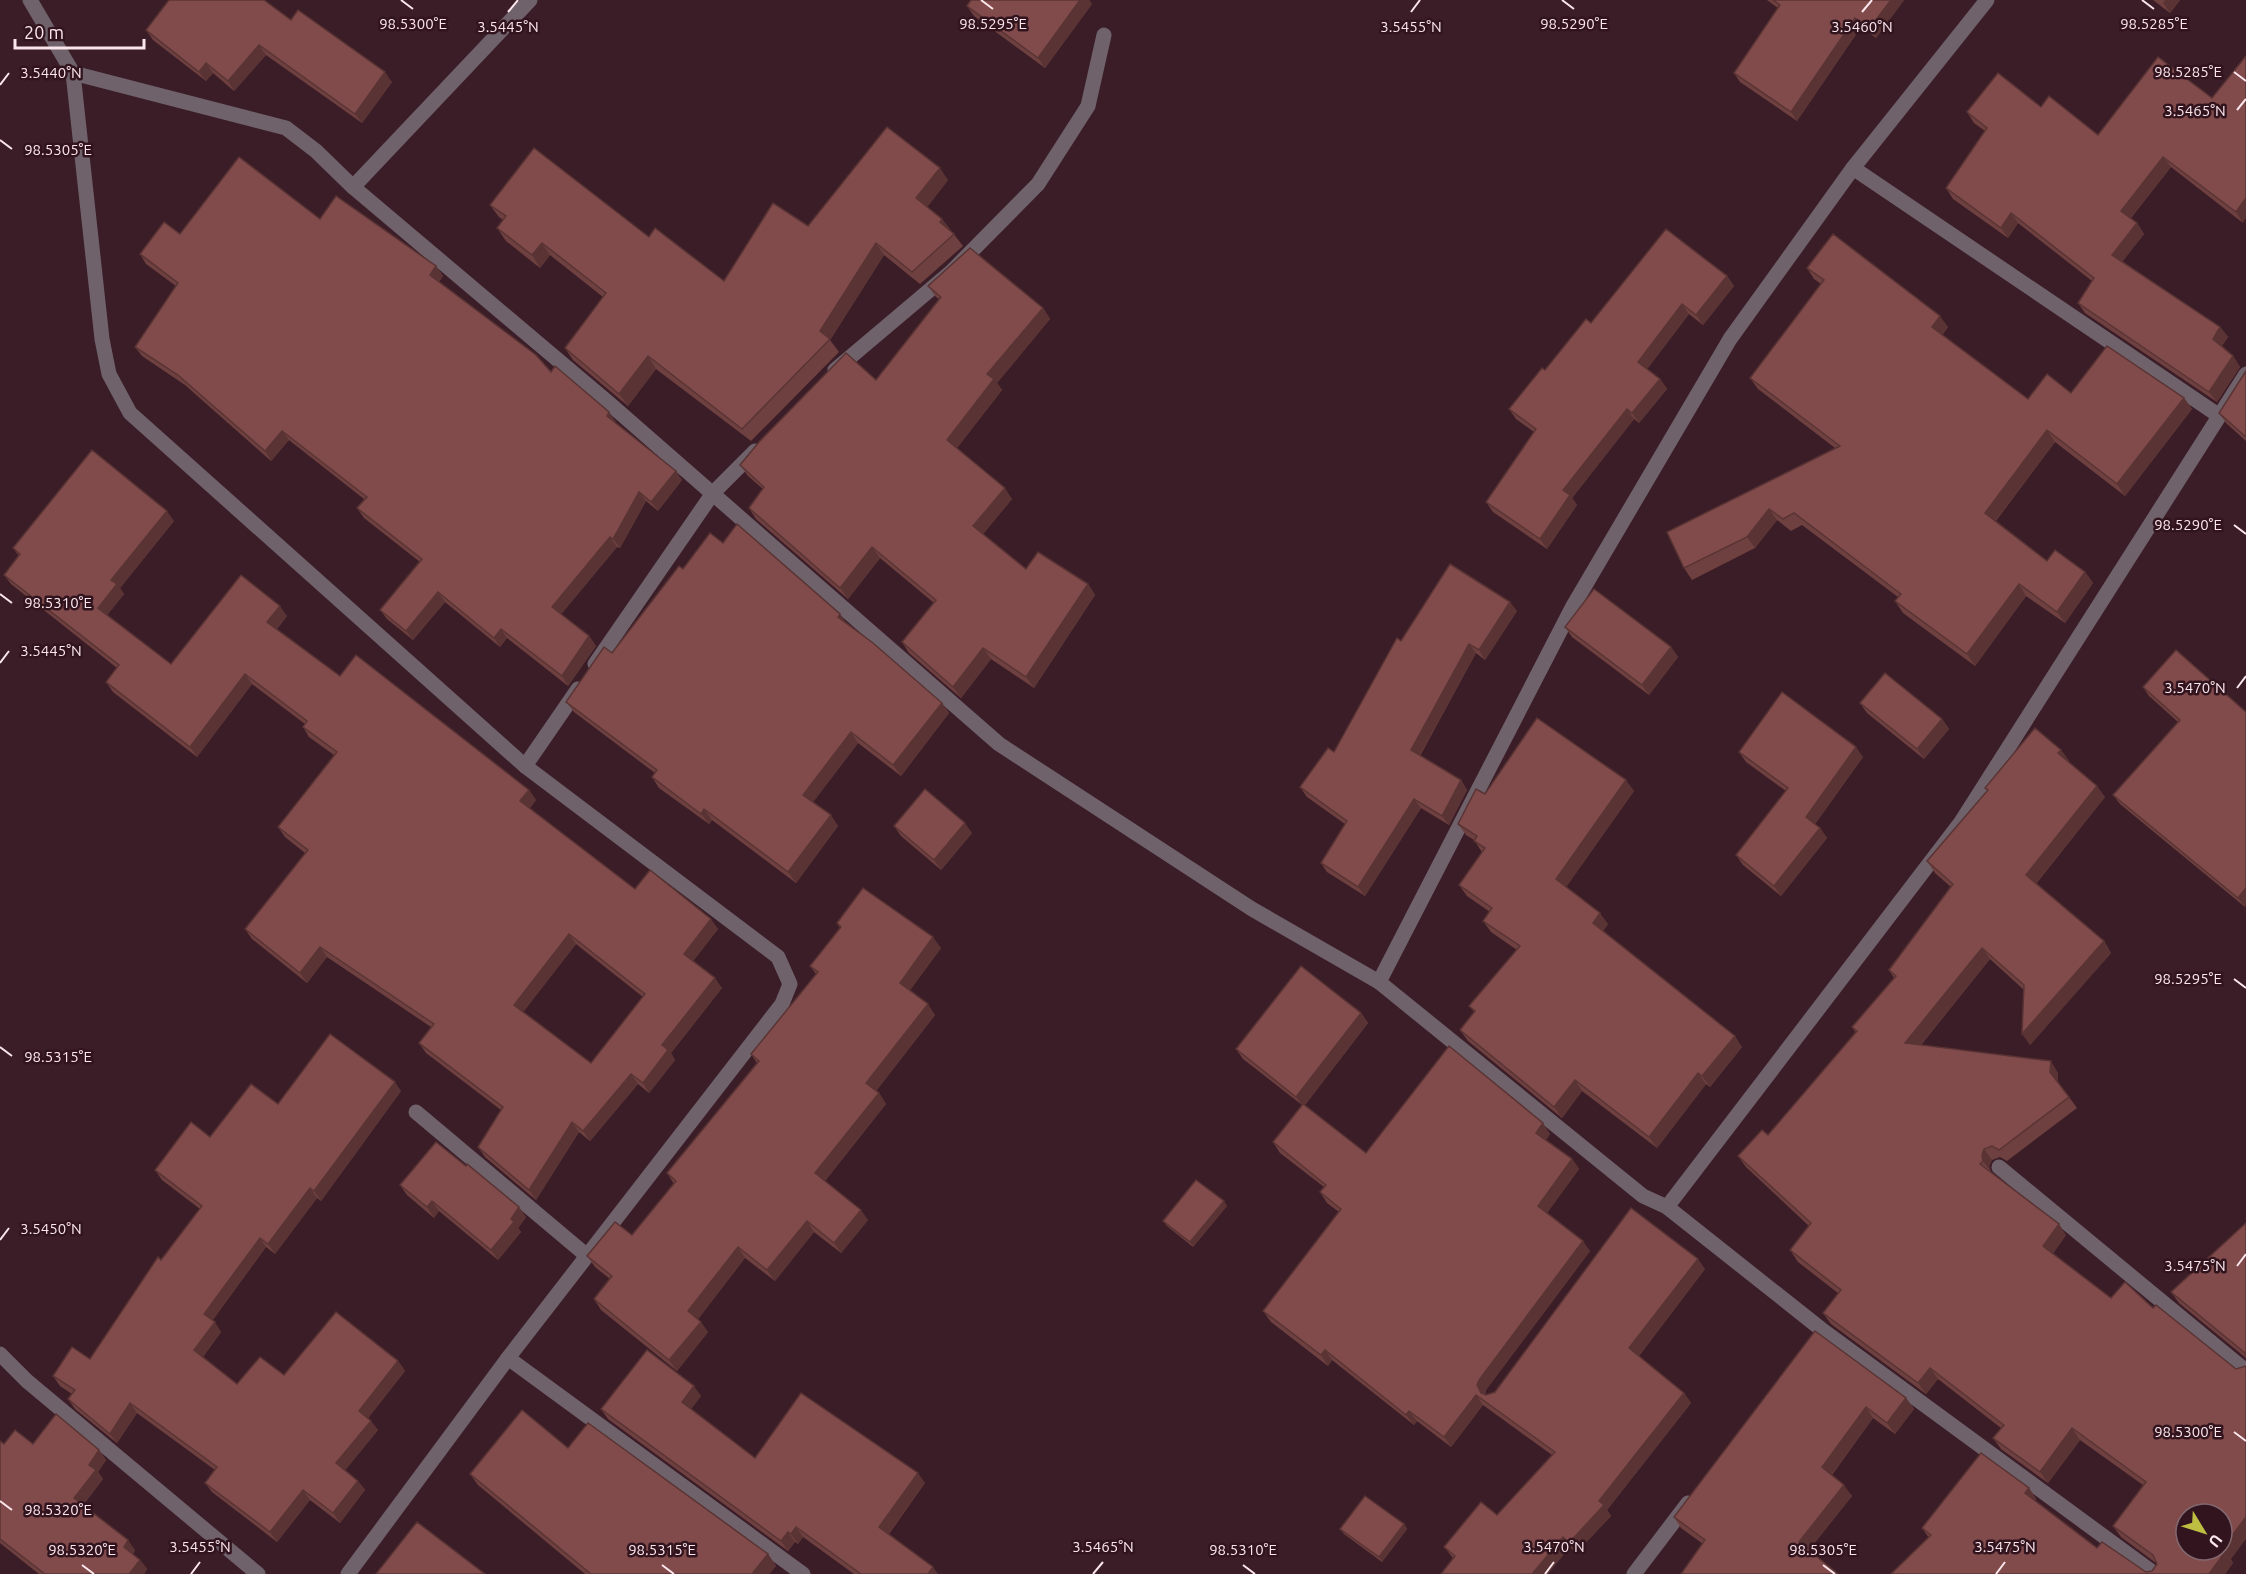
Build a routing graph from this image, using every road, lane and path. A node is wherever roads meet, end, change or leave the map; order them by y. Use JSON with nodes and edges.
{"nodes":[{"id":1,"x":30,"y":0,"type":"edge"},
{"id":2,"x":530,"y":0,"type":"edge"},
{"id":3,"x":1987,"y":0,"type":"edge"},
{"id":4,"x":1104,"y":35,"type":"dead end"},
{"id":5,"x":73,"y":73,"type":"junction"},
{"id":6,"x":1853,"y":168,"type":"junction"},
{"id":7,"x":353,"y":188,"type":"junction"},
{"id":8,"x":2246,"y":374,"type":"edge"},
{"id":9,"x":822,"y":382,"type":"edge"},
{"id":10,"x":2218,"y":415,"type":"junction"},
{"id":11,"x":764,"y":442,"type":"edge"},
{"id":12,"x":713,"y":494,"type":"junction"},
{"id":13,"x":525,"y":765,"type":"junction"},
{"id":14,"x":1379,"y":982,"type":"junction"},
{"id":15,"x":416,"y":1112,"type":"dead end"},
{"id":16,"x":1999,"y":1167,"type":"edge"},
{"id":17,"x":1667,"y":1208,"type":"junction"},
{"id":18,"x":586,"y":1255,"type":"junction"},
{"id":19,"x":0,"y":1354,"type":"edge"},
{"id":20,"x":508,"y":1358,"type":"junction"},
{"id":21,"x":2246,"y":1371,"type":"edge"},
{"id":22,"x":1699,"y":1489,"type":"edge"},
{"id":23,"x":258,"y":1574,"type":"edge"},
{"id":24,"x":348,"y":1574,"type":"edge"},
{"id":25,"x":803,"y":1574,"type":"edge"},
{"id":26,"x":1634,"y":1574,"type":"edge"},
{"id":27,"x":2155,"y":1574,"type":"edge"}],
"edges":[{"from":1,"to":5,"type":"street"},
{"from":2,"to":7,"type":"street"},
{"from":3,"to":6,"type":"street"},
{"from":4,"to":9,"type":"street"},
{"from":5,"to":7,"type":"street"},
{"from":5,"to":13,"type":"street"},
{"from":6,"to":10,"type":"street"},
{"from":6,"to":14,"type":"street"},
{"from":7,"to":12,"type":"street"},
{"from":8,"to":10,"type":"street"},
{"from":10,"to":17,"type":"street"},
{"from":11,"to":12,"type":"street"},
{"from":12,"to":13,"type":"street"},
{"from":12,"to":14,"type":"street"},
{"from":13,"to":18,"type":"street"},
{"from":14,"to":17,"type":"street"},
{"from":15,"to":18,"type":"street"},
{"from":16,"to":21,"type":"street"},
{"from":17,"to":27,"type":"street"},
{"from":18,"to":20,"type":"street"},
{"from":19,"to":23,"type":"street"},
{"from":20,"to":24,"type":"street"},
{"from":20,"to":25,"type":"street"},
{"from":22,"to":26,"type":"street"}]}
